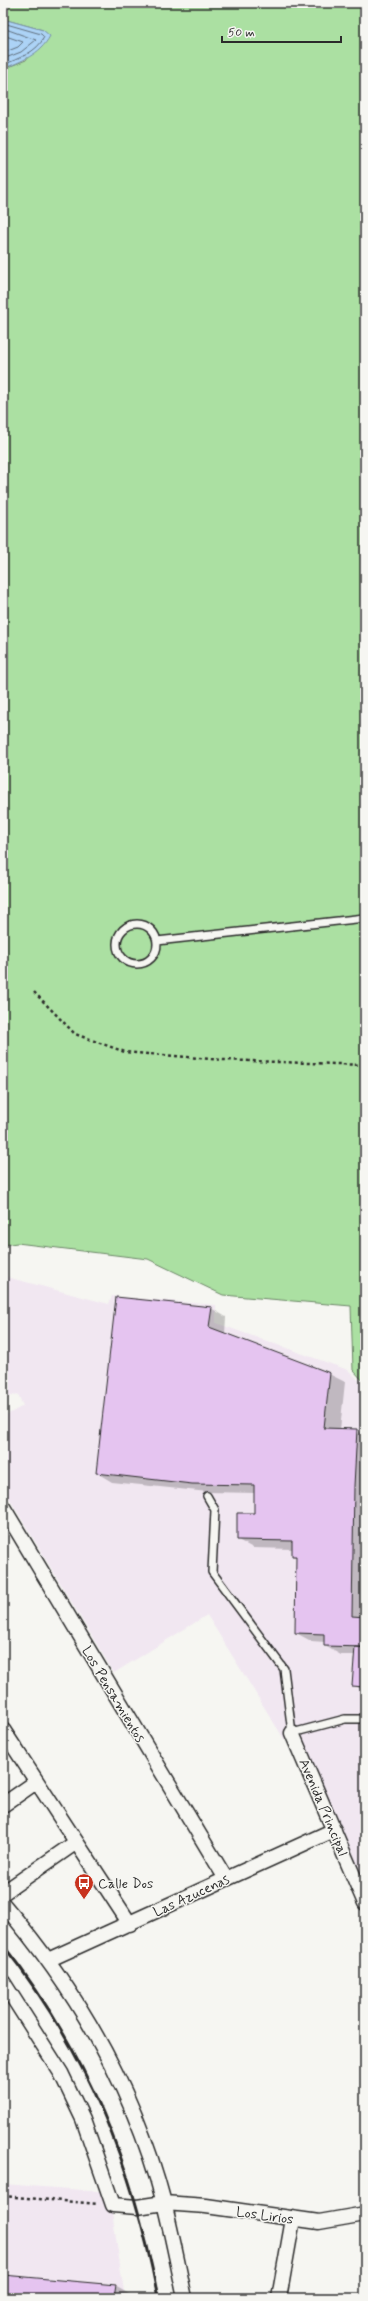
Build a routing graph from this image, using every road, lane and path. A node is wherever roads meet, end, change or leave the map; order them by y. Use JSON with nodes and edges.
{"nodes":[{"id":1,"x":365,"y":918,"type":"edge"},
{"id":2,"x":157,"y":941,"type":"junction"},
{"id":3,"x":34,"y":992,"type":"dead end"},
{"id":4,"x":365,"y":1065,"type":"edge"},
{"id":5,"x":207,"y":1496,"type":"dead end"},
{"id":6,"x":3,"y":1507,"type":"edge"},
{"id":7,"x":365,"y":1719,"type":"edge"},
{"id":8,"x":3,"y":1730,"type":"edge"},
{"id":9,"x":292,"y":1733,"type":"junction"},
{"id":10,"x":36,"y":1782,"type":"junction"},
{"id":11,"x":3,"y":1805,"type":"edge"},
{"id":12,"x":334,"y":1830,"type":"junction"},
{"id":13,"x":75,"y":1843,"type":"junction"},
{"id":14,"x":226,"y":1879,"type":"junction"},
{"id":15,"x":3,"y":1893,"type":"edge"},
{"id":16,"x":365,"y":1903,"type":"edge"},
{"id":17,"x":3,"y":1904,"type":"edge"},
{"id":18,"x":130,"y":1924,"type":"junction"},
{"id":19,"x":48,"y":1960,"type":"junction"},
{"id":20,"x":3,"y":1982,"type":"edge"},
{"id":21,"x":3,"y":2196,"type":"edge"},
{"id":22,"x":164,"y":2203,"type":"junction"},
{"id":23,"x":113,"y":2205,"type":"junction"},
{"id":24,"x":365,"y":2214,"type":"edge"},
{"id":25,"x":293,"y":2219,"type":"junction"},
{"id":26,"x":185,"y":2298,"type":"edge"},
{"id":27,"x":279,"y":2298,"type":"edge"}],
"edges":[{"from":1,"to":2,"type":"lane"},
{"from":2,"to":2,"type":"lane"},
{"from":3,"to":4,"type":"path"},
{"from":5,"to":9,"type":"lane"},
{"from":6,"to":14,"type":"street","name":"Los Pensamientos"},
{"from":7,"to":9,"type":"lane"},
{"from":8,"to":10,"type":"street"},
{"from":9,"to":12,"type":"street","name":"Avenida Principal"},
{"from":10,"to":11,"type":"street"},
{"from":10,"to":13,"type":"street"},
{"from":12,"to":14,"type":"street","name":"Las Azucenas"},
{"from":12,"to":16,"type":"street","name":"Avenida Principal"},
{"from":13,"to":15,"type":"street"},
{"from":13,"to":18,"type":"street"},
{"from":14,"to":18,"type":"street","name":"Las Azucenas"},
{"from":17,"to":19,"type":"street"},
{"from":18,"to":19,"type":"street","name":"Las Azucenas"},
{"from":19,"to":22,"type":"street"},
{"from":20,"to":23,"type":"street"},
{"from":21,"to":23,"type":"path"},
{"from":22,"to":23,"type":"street","name":"Los Lirios"},
{"from":22,"to":25,"type":"street","name":"Los Lirios"},
{"from":22,"to":26,"type":"street"},
{"from":24,"to":25,"type":"street","name":"Los Lirios"},
{"from":25,"to":27,"type":"street"}]}
